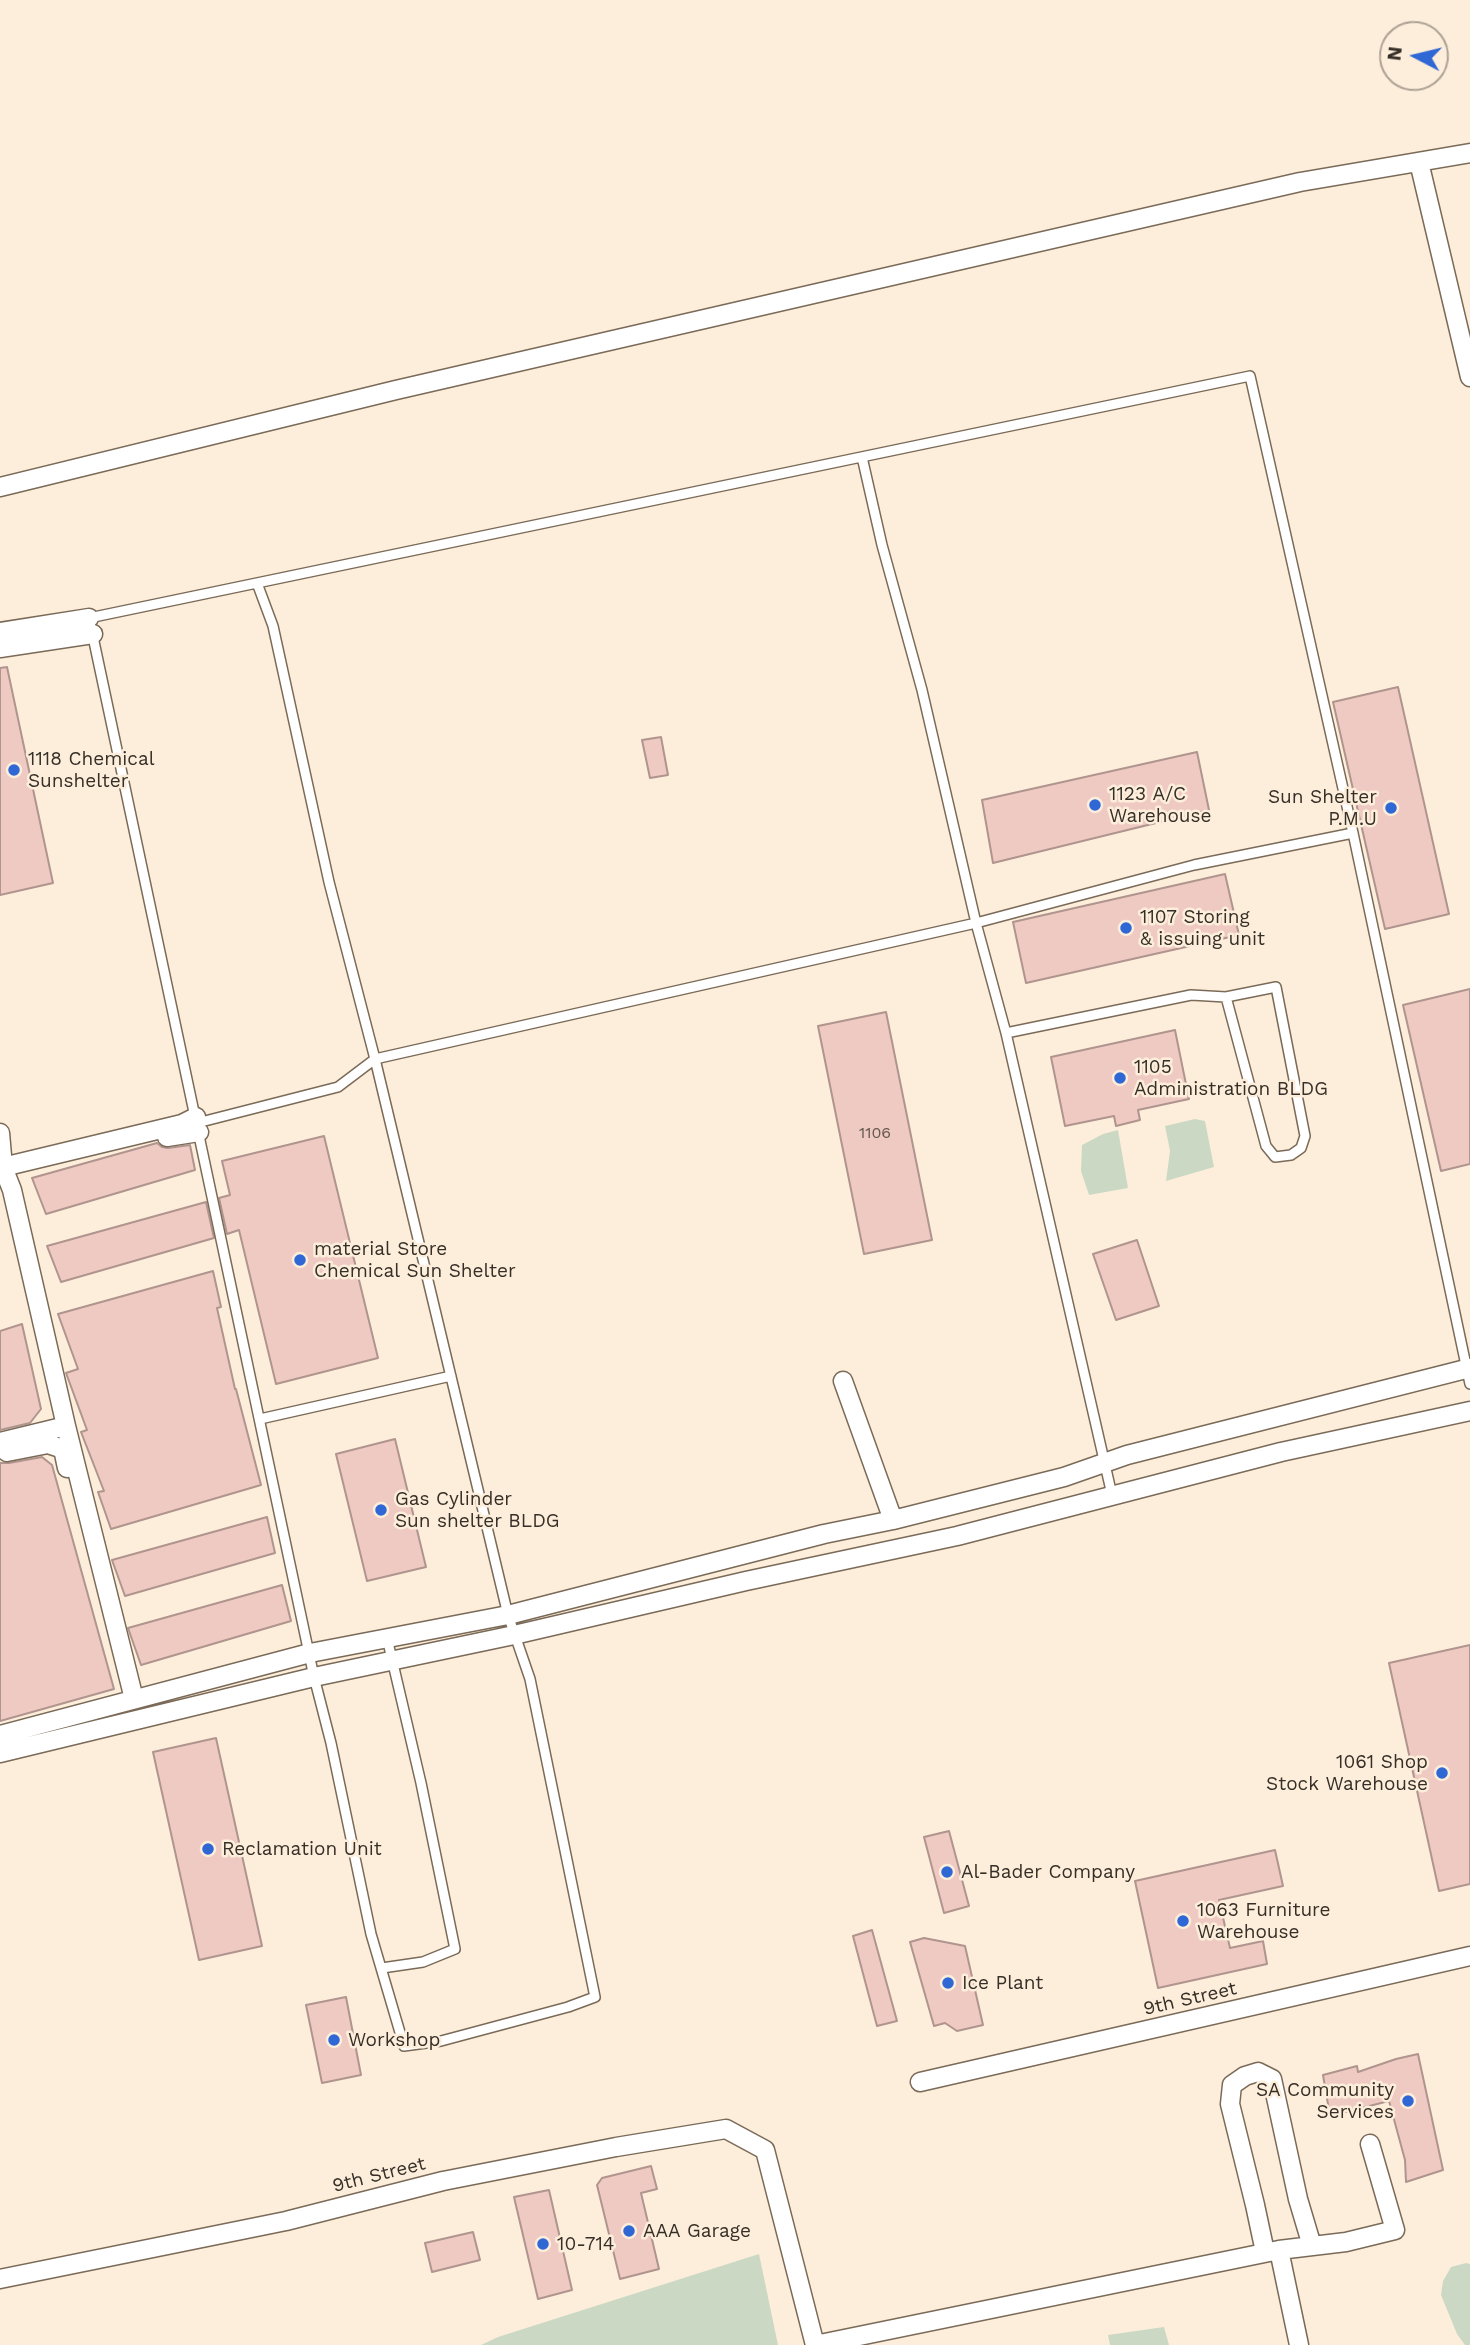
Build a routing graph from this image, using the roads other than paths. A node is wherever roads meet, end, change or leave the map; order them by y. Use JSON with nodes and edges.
{"nodes":[{"id":1,"x":1470,"y":153,"type":"edge"},
{"id":2,"x":1419,"y":162,"type":"junction"},
{"id":3,"x":1470,"y":377,"type":"edge"},
{"id":4,"x":862,"y":457,"type":"junction"},
{"id":5,"x":0,"y":487,"type":"edge"},
{"id":6,"x":257,"y":583,"type":"junction"},
{"id":7,"x":91,"y":626,"type":"junction"},
{"id":8,"x":0,"y":632,"type":"edge"},
{"id":9,"x":0,"y":648,"type":"edge"},
{"id":10,"x":1353,"y":833,"type":"junction"},
{"id":11,"x":976,"y":923,"type":"junction"},
{"id":12,"x":1226,"y":997,"type":"junction"},
{"id":13,"x":1006,"y":1034,"type":"junction"},
{"id":14,"x":375,"y":1059,"type":"junction"},
{"id":15,"x":197,"y":1124,"type":"junction"},
{"id":16,"x":0,"y":1133,"type":"edge"},
{"id":17,"x":2,"y":1180,"type":"edge"},
{"id":18,"x":1469,"y":1374,"type":"edge"},
{"id":19,"x":451,"y":1376,"type":"junction"},
{"id":20,"x":843,"y":1381,"type":"dead end"},
{"id":21,"x":1470,"y":1411,"type":"edge"},
{"id":22,"x":260,"y":1419,"type":"junction"},
{"id":23,"x":62,"y":1427,"type":"junction"},
{"id":24,"x":0,"y":1442,"type":"edge"},
{"id":25,"x":63,"y":1449,"type":"junction"},
{"id":26,"x":0,"y":1454,"type":"edge"},
{"id":27,"x":1103,"y":1461,"type":"junction"},
{"id":28,"x":1112,"y":1495,"type":"junction"},
{"id":29,"x":893,"y":1520,"type":"junction"},
{"id":30,"x":508,"y":1615,"type":"junction"},
{"id":31,"x":514,"y":1635,"type":"junction"},
{"id":32,"x":387,"y":1638,"type":"junction"},
{"id":33,"x":310,"y":1653,"type":"junction"},
{"id":34,"x":392,"y":1661,"type":"junction"},
{"id":35,"x":314,"y":1678,"type":"junction"},
{"id":36,"x":129,"y":1701,"type":"junction"},
{"id":37,"x":0,"y":1735,"type":"edge"},
{"id":38,"x":0,"y":1753,"type":"edge"},
{"id":39,"x":1470,"y":1956,"type":"edge"},
{"id":40,"x":382,"y":1968,"type":"junction"},
{"id":41,"x":920,"y":2082,"type":"dead end"},
{"id":42,"x":1370,"y":2144,"type":"dead end"},
{"id":43,"x":1312,"y":2246,"type":"junction"},
{"id":44,"x":1272,"y":2251,"type":"junction"},
{"id":45,"x":0,"y":2279,"type":"edge"},
{"id":46,"x":1299,"y":2345,"type":"edge"}],
"edges":[{"from":1,"to":2,"type":"street"},
{"from":2,"to":3,"type":"street"},
{"from":2,"to":5,"type":"street"},
{"from":4,"to":6,"type":"lane"},
{"from":4,"to":10,"type":"lane"},
{"from":4,"to":11,"type":"lane"},
{"from":6,"to":7,"type":"lane"},
{"from":6,"to":14,"type":"lane"},
{"from":7,"to":8,"type":"street"},
{"from":7,"to":9,"type":"street"},
{"from":7,"to":15,"type":"lane"},
{"from":10,"to":11,"type":"lane"},
{"from":10,"to":18,"type":"lane"},
{"from":11,"to":13,"type":"lane"},
{"from":11,"to":14,"type":"lane"},
{"from":12,"to":12,"type":"lane"},
{"from":12,"to":13,"type":"lane"},
{"from":13,"to":27,"type":"lane"},
{"from":14,"to":15,"type":"lane"},
{"from":14,"to":19,"type":"lane"},
{"from":15,"to":17,"type":"street"},
{"from":15,"to":22,"type":"lane"},
{"from":16,"to":17,"type":"street"},
{"from":17,"to":23,"type":"street"},
{"from":18,"to":27,"type":"street"},
{"from":19,"to":22,"type":"lane"},
{"from":19,"to":30,"type":"lane"},
{"from":20,"to":29,"type":"street"},
{"from":21,"to":28,"type":"street"},
{"from":22,"to":33,"type":"lane"},
{"from":23,"to":24,"type":"street"},
{"from":23,"to":25,"type":"street"},
{"from":23,"to":36,"type":"street"},
{"from":25,"to":26,"type":"street"},
{"from":25,"to":36,"type":"street"},
{"from":27,"to":28,"type":"lane"},
{"from":27,"to":29,"type":"street"},
{"from":28,"to":31,"type":"street"},
{"from":29,"to":30,"type":"street"},
{"from":30,"to":31,"type":"lane"},
{"from":30,"to":32,"type":"street"},
{"from":31,"to":34,"type":"street"},
{"from":31,"to":40,"type":"lane"},
{"from":32,"to":33,"type":"street"},
{"from":32,"to":34,"type":"lane"},
{"from":33,"to":35,"type":"lane"},
{"from":33,"to":36,"type":"street"},
{"from":34,"to":35,"type":"street"},
{"from":34,"to":40,"type":"lane"},
{"from":35,"to":38,"type":"street"},
{"from":35,"to":40,"type":"lane"},
{"from":36,"to":37,"type":"street"},
{"from":39,"to":41,"type":"street","name":"9th Street"},
{"from":42,"to":43,"type":"street"},
{"from":43,"to":44,"type":"street"},
{"from":43,"to":44,"type":"street"},
{"from":44,"to":45,"type":"street","name":"9th Street"},
{"from":44,"to":46,"type":"street"}]}
